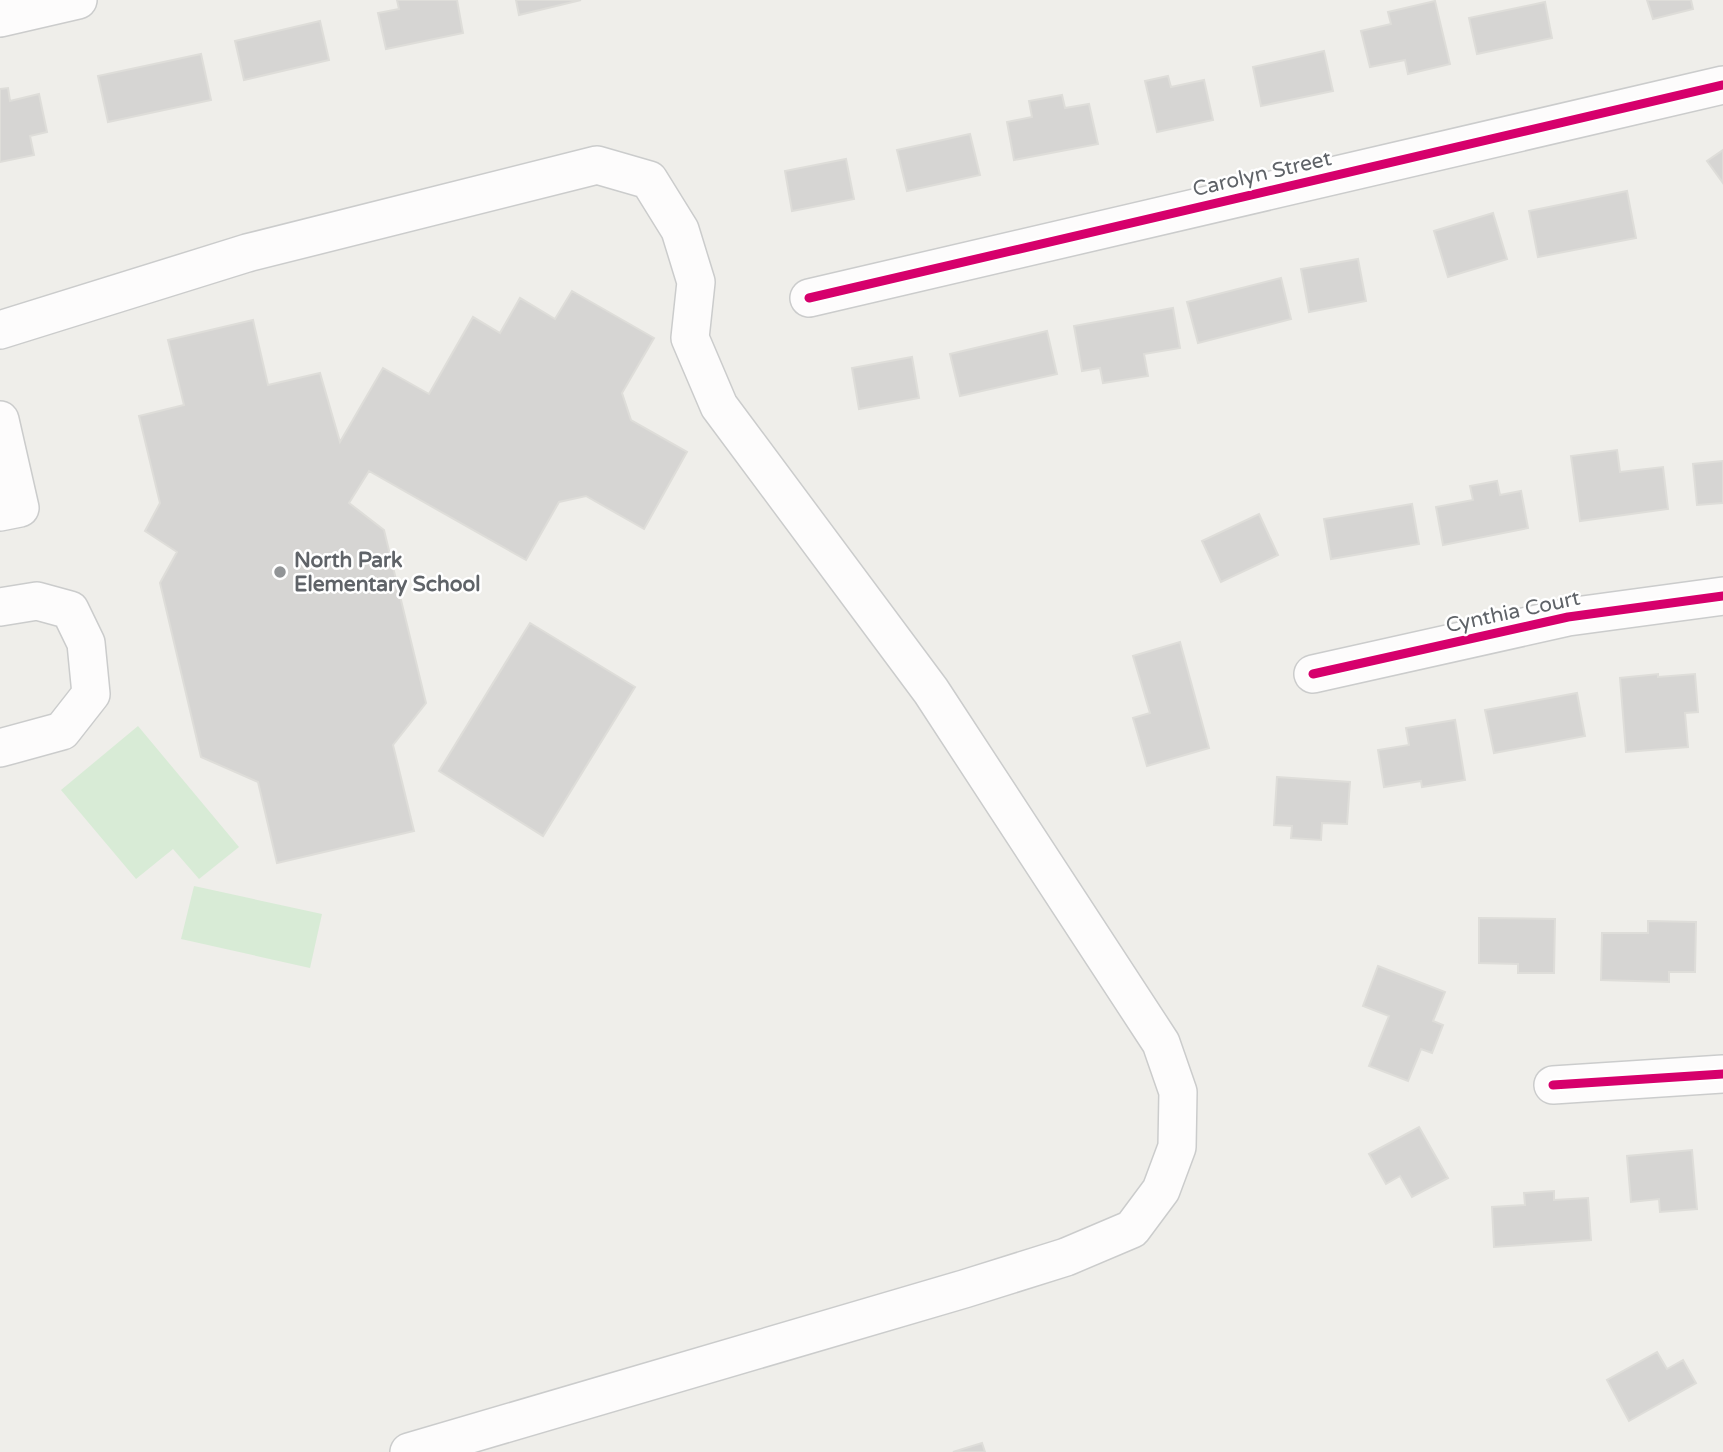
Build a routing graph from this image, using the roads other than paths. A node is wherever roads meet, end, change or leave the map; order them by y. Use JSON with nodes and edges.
{"nodes":[{"id":1,"x":78,"y":0,"type":"edge"},
{"id":2,"x":6,"y":11,"type":"edge"},
{"id":3,"x":1723,"y":85,"type":"edge"},
{"id":4,"x":809,"y":298,"type":"dead end"},
{"id":5,"x":0,"y":330,"type":"edge"},
{"id":6,"x":0,"y":420,"type":"edge"},
{"id":7,"x":0,"y":512,"type":"edge"},
{"id":8,"x":1723,"y":596,"type":"edge"},
{"id":9,"x":0,"y":607,"type":"edge"},
{"id":10,"x":1313,"y":674,"type":"dead end"},
{"id":11,"x":0,"y":748,"type":"edge"},
{"id":12,"x":1723,"y":1074,"type":"edge"},
{"id":13,"x":1553,"y":1085,"type":"dead end"},
{"id":14,"x":409,"y":1452,"type":"edge"}],
"edges":[{"from":1,"to":2,"type":"street"},
{"from":3,"to":4,"type":"street","name":"Carolyn Street"},
{"from":5,"to":14,"type":"street"},
{"from":6,"to":7,"type":"street"},
{"from":8,"to":10,"type":"street","name":"Cynthia Court"},
{"from":9,"to":11,"type":"street"},
{"from":12,"to":13,"type":"street"}]}
